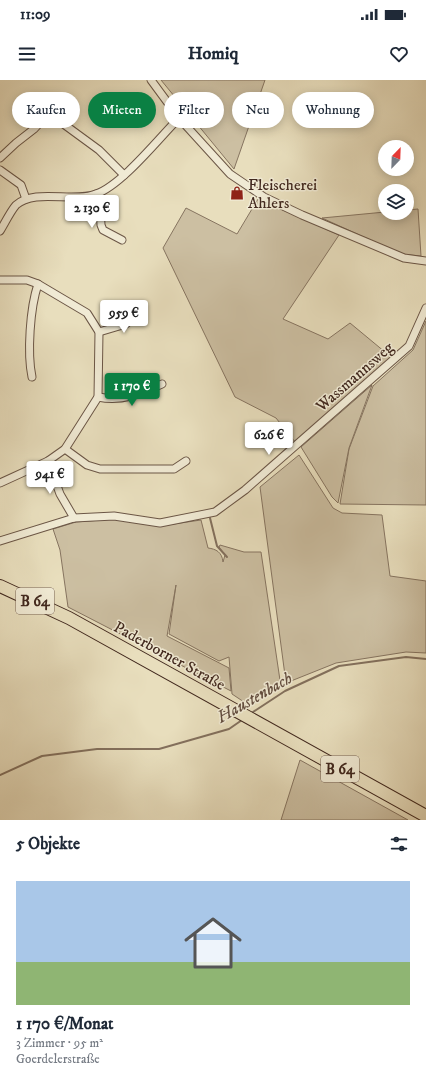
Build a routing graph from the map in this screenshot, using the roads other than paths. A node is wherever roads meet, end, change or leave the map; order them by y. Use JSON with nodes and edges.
{"nodes":[{"id":1,"x":151,"y":80,"type":"edge"},
{"id":2,"x":164,"y":98,"type":"edge"},
{"id":3,"x":35,"y":128,"type":"edge"},
{"id":4,"x":69,"y":128,"type":"edge"},
{"id":5,"x":169,"y":128,"type":"edge"},
{"id":6,"x":188,"y":128,"type":"edge"},
{"id":7,"x":0,"y":158,"type":"edge"},
{"id":8,"x":0,"y":170,"type":"edge"},
{"id":9,"x":124,"y":174,"type":"junction"},
{"id":10,"x":96,"y":194,"type":"junction"},
{"id":11,"x":26,"y":199,"type":"junction"},
{"id":12,"x":0,"y":231,"type":"edge"},
{"id":13,"x":122,"y":240,"type":"dead end"},
{"id":14,"x":426,"y":262,"type":"edge"},
{"id":15,"x":0,"y":280,"type":"edge"},
{"id":16,"x":38,"y":284,"type":"junction"},
{"id":17,"x":426,"y":308,"type":"edge"},
{"id":18,"x":137,"y":314,"type":"dead end"},
{"id":19,"x":99,"y":332,"type":"junction"},
{"id":20,"x":32,"y":377,"type":"dead end"},
{"id":21,"x":162,"y":384,"type":"dead end"},
{"id":22,"x":98,"y":397,"type":"junction"},
{"id":23,"x":65,"y":449,"type":"junction"},
{"id":24,"x":48,"y":461,"type":"junction"},
{"id":25,"x":186,"y":461,"type":"dead end"},
{"id":26,"x":0,"y":483,"type":"edge"},
{"id":27,"x":74,"y":518,"type":"junction"},
{"id":28,"x":0,"y":541,"type":"edge"},
{"id":29,"x":0,"y":586,"type":"edge"},
{"id":30,"x":426,"y":816,"type":"edge"}],
"edges":[{"from":1,"to":2,"type":"street"},
{"from":3,"to":7,"type":"street"},
{"from":4,"to":9,"type":"street"},
{"from":5,"to":9,"type":"street"},
{"from":6,"to":14,"type":"street"},
{"from":8,"to":11,"type":"street"},
{"from":9,"to":10,"type":"street"},
{"from":10,"to":11,"type":"street"},
{"from":10,"to":13,"type":"street"},
{"from":11,"to":12,"type":"street"},
{"from":15,"to":16,"type":"street"},
{"from":16,"to":19,"type":"street"},
{"from":16,"to":20,"type":"street"},
{"from":17,"to":27,"type":"street","name":"Wassmannsweg"},
{"from":18,"to":19,"type":"street"},
{"from":19,"to":22,"type":"street"},
{"from":21,"to":22,"type":"street"},
{"from":22,"to":23,"type":"street"},
{"from":23,"to":24,"type":"street"},
{"from":23,"to":25,"type":"street"},
{"from":24,"to":26,"type":"street"},
{"from":24,"to":27,"type":"street"},
{"from":27,"to":28,"type":"street","name":"Wassmannsweg"},
{"from":29,"to":30,"type":"main road","name":"Paderborner Straße","number":"B 64"}]}
